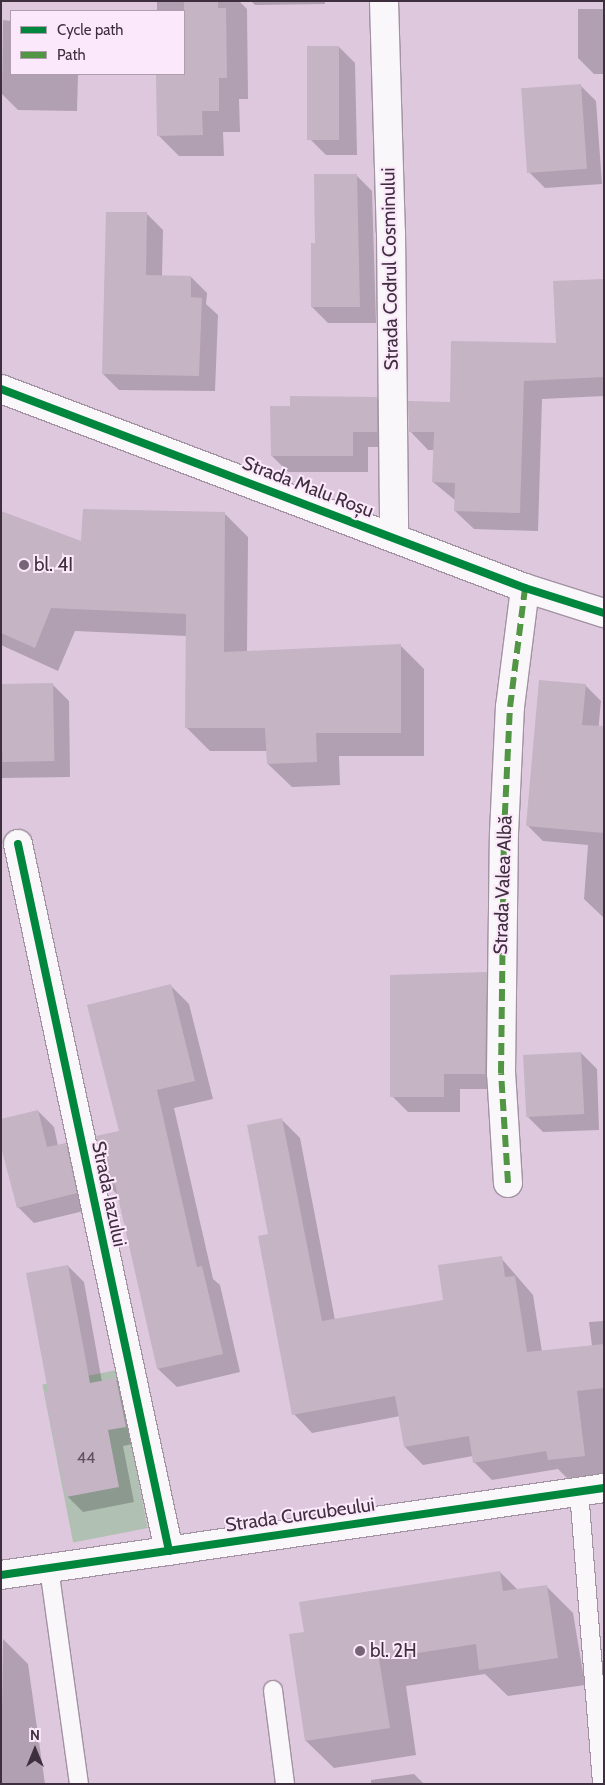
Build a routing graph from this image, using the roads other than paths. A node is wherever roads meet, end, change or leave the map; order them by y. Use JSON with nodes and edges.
{"nodes":[{"id":1,"x":384,"y":1,"type":"edge"},
{"id":2,"x":1,"y":389,"type":"edge"},
{"id":3,"x":394,"y":537,"type":"junction"},
{"id":4,"x":525,"y":588,"type":"junction"},
{"id":5,"x":604,"y":613,"type":"edge"},
{"id":6,"x":18,"y":844,"type":"dead end"},
{"id":7,"x":508,"y":1183,"type":"dead end"},
{"id":8,"x":591,"y":1490,"type":"edge"},
{"id":9,"x":169,"y":1551,"type":"junction"},
{"id":10,"x":49,"y":1568,"type":"junction"},
{"id":11,"x":1,"y":1575,"type":"edge"},
{"id":12,"x":273,"y":1690,"type":"dead end"},
{"id":13,"x":80,"y":1784,"type":"edge"},
{"id":14,"x":285,"y":1784,"type":"edge"},
{"id":15,"x":602,"y":1784,"type":"edge"}],
"edges":[{"from":1,"to":3,"type":"street","name":"Strada Codrul Cosminului"},
{"from":2,"to":3,"type":"street","name":"Strada Malu Roșu"},
{"from":3,"to":4,"type":"street","name":"Strada Malu Roșu"},
{"from":4,"to":5,"type":"street","name":"Strada Malu Roșu"},
{"from":4,"to":7,"type":"street","name":"Strada Valea Albă"},
{"from":6,"to":9,"type":"street","name":"Strada Iazului"},
{"from":8,"to":9,"type":"street","name":"Strada Curcubeului"},
{"from":8,"to":15,"type":"lane"},
{"from":9,"to":10,"type":"street","name":"Strada Curcubeului"},
{"from":10,"to":11,"type":"street","name":"Strada Curcubeului"},
{"from":10,"to":13,"type":"lane"},
{"from":12,"to":14,"type":"lane"}]}
